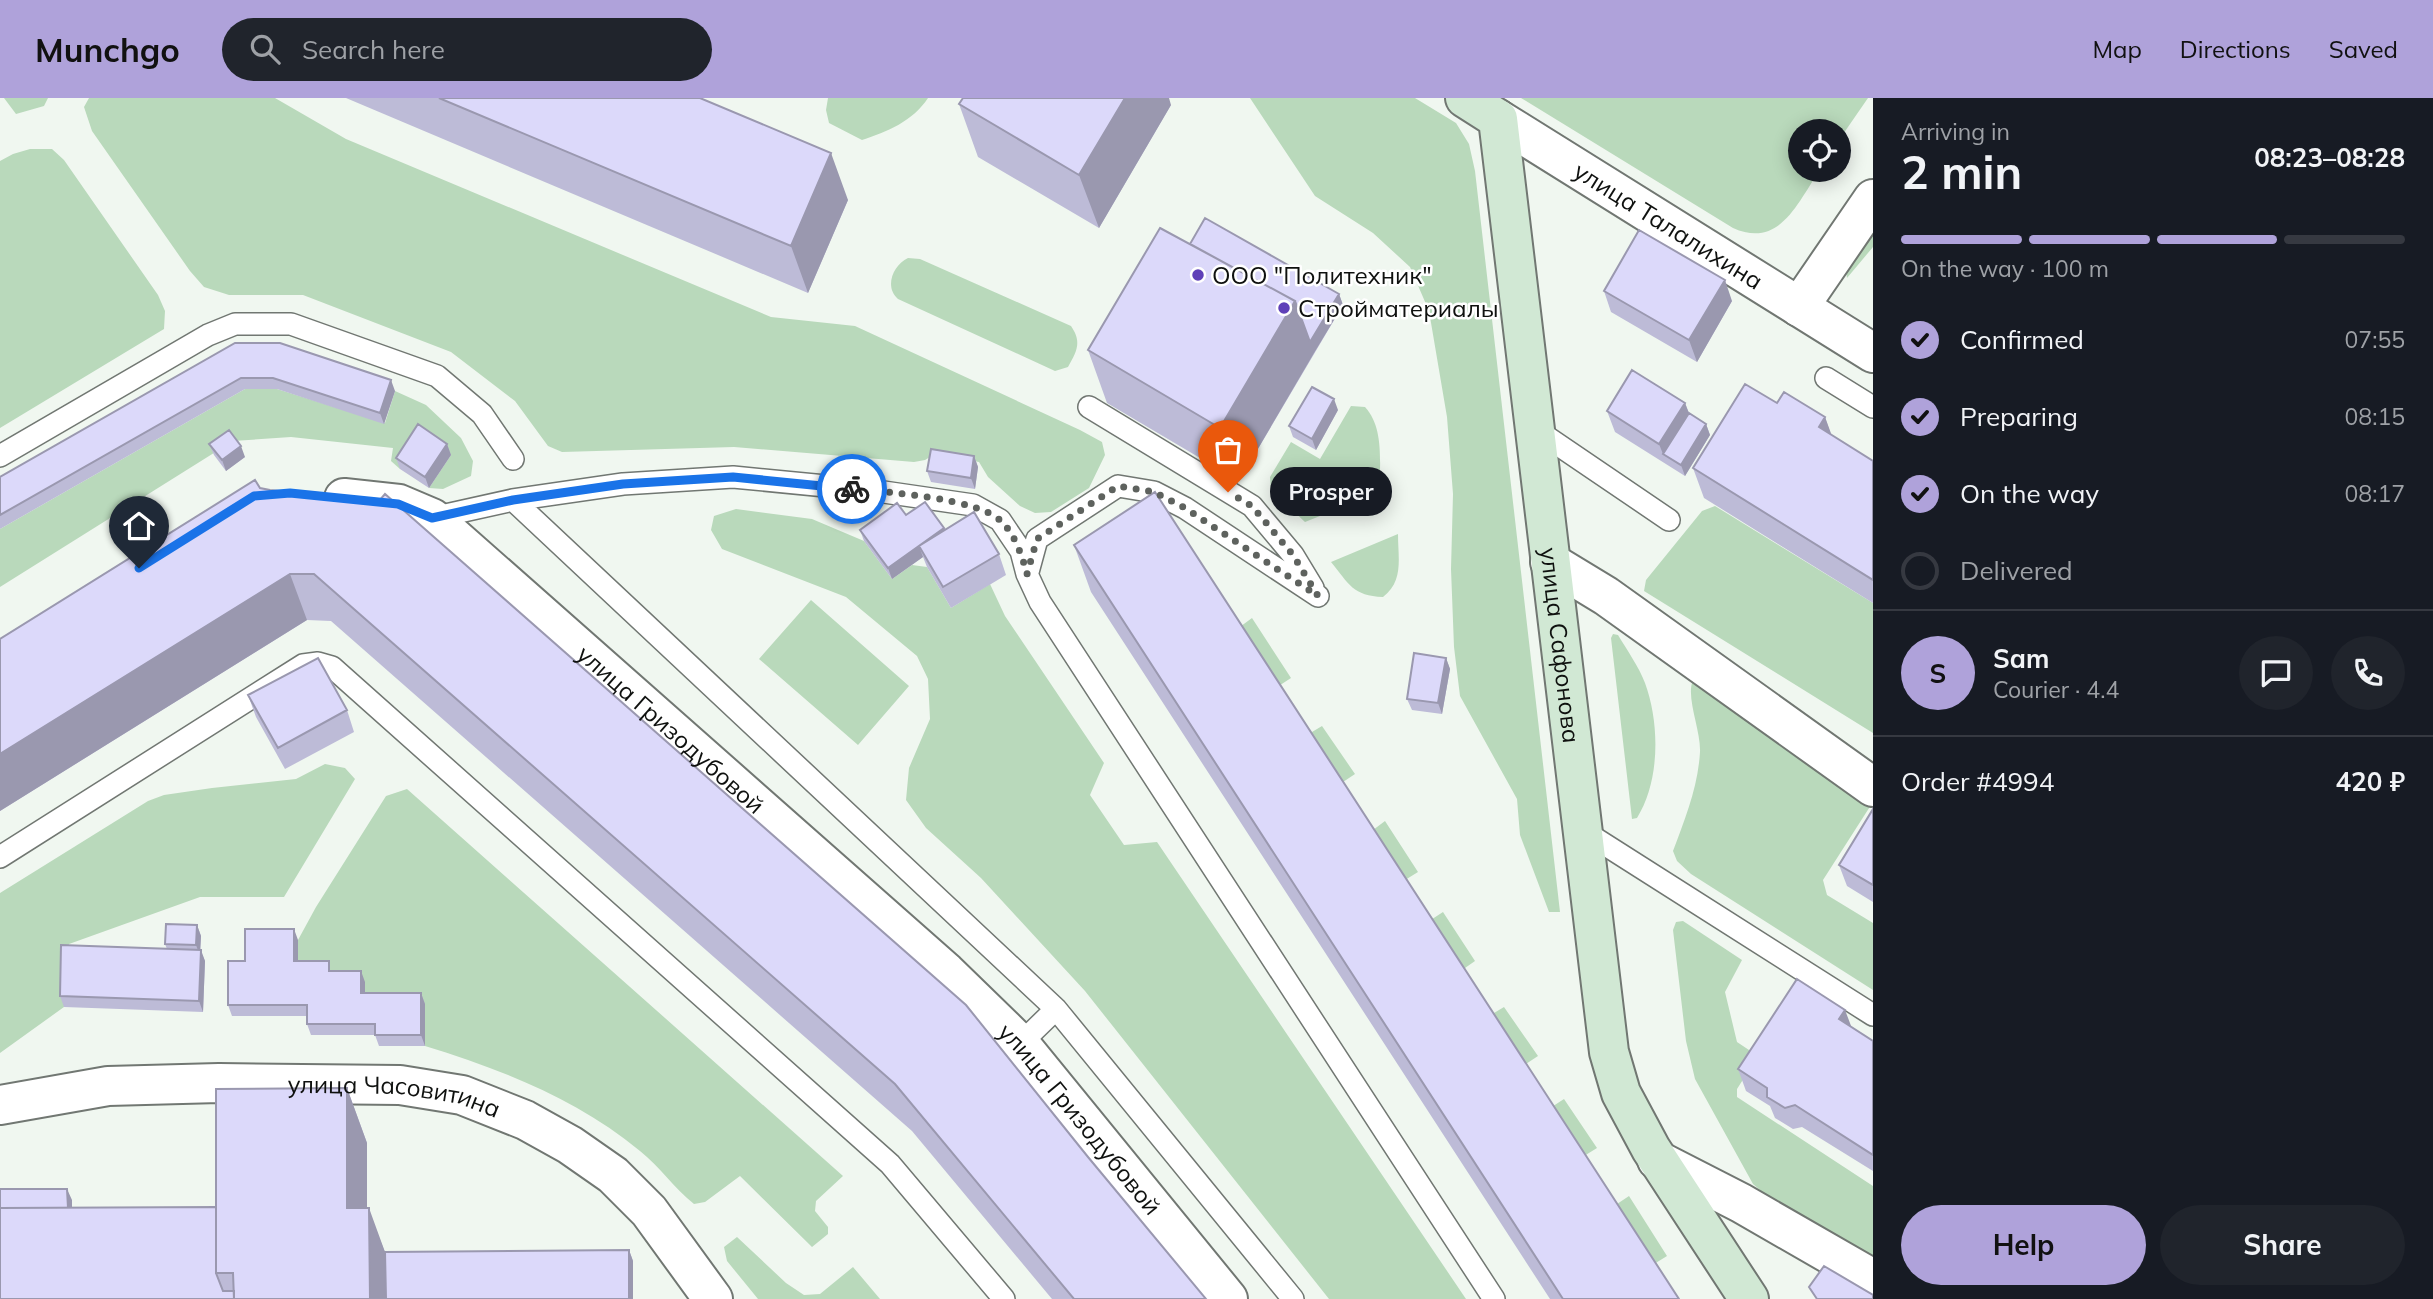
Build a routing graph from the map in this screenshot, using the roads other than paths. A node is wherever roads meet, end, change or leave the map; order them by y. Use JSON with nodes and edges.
{"nodes":[{"id":1,"x":1465,"y":98,"type":"edge"},
{"id":2,"x":1498,"y":119,"type":"junction"},
{"id":3,"x":1873,"y":199,"type":"edge"},
{"id":4,"x":1799,"y":307,"type":"junction"},
{"id":5,"x":1873,"y":353,"type":"edge"},
{"id":6,"x":1826,"y":378,"type":"dead end"},
{"id":7,"x":1089,"y":407,"type":"edge"},
{"id":8,"x":1873,"y":407,"type":"edge"},
{"id":9,"x":1535,"y":429,"type":"junction"},
{"id":10,"x":0,"y":456,"type":"edge"},
{"id":11,"x":513,"y":459,"type":"dead end"},
{"id":12,"x":303,"y":494,"type":"edge"},
{"id":13,"x":513,"y":500,"type":"junction"},
{"id":14,"x":432,"y":518,"type":"junction"},
{"id":15,"x":1669,"y":520,"type":"dead end"},
{"id":16,"x":1550,"y":562,"type":"junction"},
{"id":17,"x":1027,"y":574,"type":"junction"},
{"id":18,"x":1873,"y":787,"type":"edge"},
{"id":19,"x":1582,"y":830,"type":"junction"},
{"id":20,"x":0,"y":857,"type":"edge"},
{"id":21,"x":1056,"y":1009,"type":"junction"},
{"id":22,"x":1873,"y":1015,"type":"edge"},
{"id":23,"x":1020,"y":1045,"type":"junction"},
{"id":24,"x":0,"y":1105,"type":"edge"},
{"id":25,"x":1657,"y":1160,"type":"junction"},
{"id":26,"x":1873,"y":1279,"type":"edge"},
{"id":27,"x":708,"y":1294,"type":"edge"},
{"id":28,"x":1004,"y":1299,"type":"edge"},
{"id":29,"x":1228,"y":1299,"type":"edge"},
{"id":30,"x":1293,"y":1299,"type":"edge"},
{"id":31,"x":1494,"y":1299,"type":"edge"},
{"id":32,"x":1749,"y":1299,"type":"edge"}],
"edges":[{"from":1,"to":2,"type":"main road","name":"улица Талалихина"},
{"from":2,"to":4,"type":"street","name":"улица Талалихина"},
{"from":2,"to":9,"type":"main road","name":"улица Сафонова"},
{"from":3,"to":4,"type":"street"},
{"from":4,"to":5,"type":"street","name":"улица Талалихина"},
{"from":6,"to":8,"type":"lane"},
{"from":7,"to":17,"type":"lane"},
{"from":9,"to":15,"type":"lane"},
{"from":9,"to":16,"type":"main road","name":"улица Сафонова"},
{"from":10,"to":11,"type":"lane"},
{"from":12,"to":14,"type":"street","name":"улица Гризодубовой"},
{"from":13,"to":14,"type":"lane"},
{"from":13,"to":17,"type":"lane"},
{"from":13,"to":21,"type":"lane"},
{"from":14,"to":23,"type":"street","name":"улица Гризодубовой"},
{"from":16,"to":18,"type":"street"},
{"from":16,"to":19,"type":"main road","name":"улица Сафонова"},
{"from":17,"to":31,"type":"lane"},
{"from":19,"to":22,"type":"lane"},
{"from":19,"to":25,"type":"main road","name":"улица Сафонова"},
{"from":20,"to":28,"type":"lane"},
{"from":21,"to":23,"type":"lane"},
{"from":21,"to":30,"type":"lane"},
{"from":23,"to":29,"type":"street","name":"улица Гризодубовой"},
{"from":24,"to":27,"type":"street","name":"улица Часовитина"},
{"from":25,"to":26,"type":"street"},
{"from":25,"to":32,"type":"main road","name":"улица Сафонова"}]}
